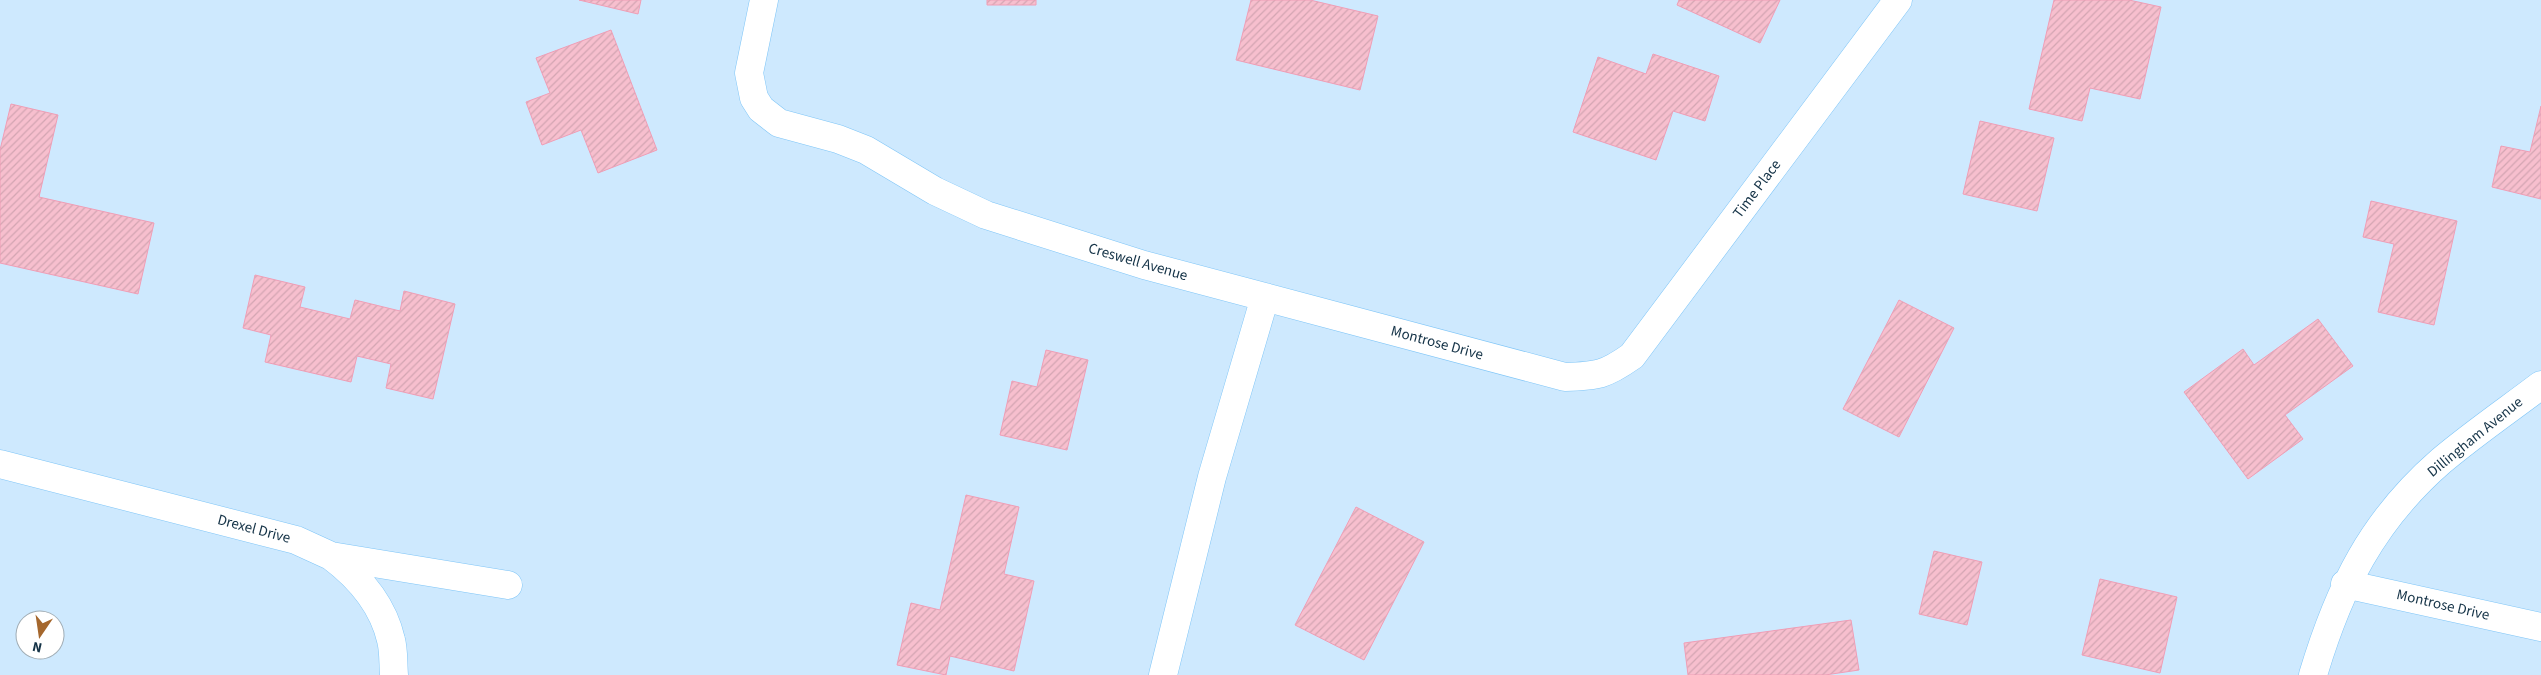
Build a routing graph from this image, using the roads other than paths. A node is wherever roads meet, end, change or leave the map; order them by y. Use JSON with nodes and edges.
{"nodes":[{"id":1,"x":764,"y":0,"type":"edge"},
{"id":2,"x":1898,"y":0,"type":"edge"},
{"id":3,"x":1265,"y":297,"type":"junction"},
{"id":4,"x":1610,"y":372,"type":"joint"},
{"id":5,"x":2541,"y":385,"type":"edge"},
{"id":6,"x":0,"y":464,"type":"edge"},
{"id":7,"x":331,"y":556,"type":"junction"},
{"id":8,"x":2345,"y":584,"type":"junction"},
{"id":9,"x":508,"y":585,"type":"dead end"},
{"id":10,"x":2541,"y":627,"type":"edge"},
{"id":11,"x":394,"y":675,"type":"edge"},
{"id":12,"x":1163,"y":675,"type":"edge"},
{"id":13,"x":2313,"y":675,"type":"edge"}],
"edges":[{"from":1,"to":3,"type":"street","name":"Creswell Avenue"},
{"from":2,"to":4,"type":"street","name":"Time Place"},
{"from":3,"to":4,"type":"street","name":"Montrose Drive"},
{"from":3,"to":12,"type":"street"},
{"from":5,"to":8,"type":"street","name":"Dillingham Avenue"},
{"from":6,"to":7,"type":"street","name":"Drexel Drive"},
{"from":7,"to":9,"type":"street","name":"Drexel Drive"},
{"from":7,"to":11,"type":"street"},
{"from":8,"to":10,"type":"street","name":"Montrose Drive"},
{"from":8,"to":13,"type":"street","name":"Dillingham Avenue"}]}
